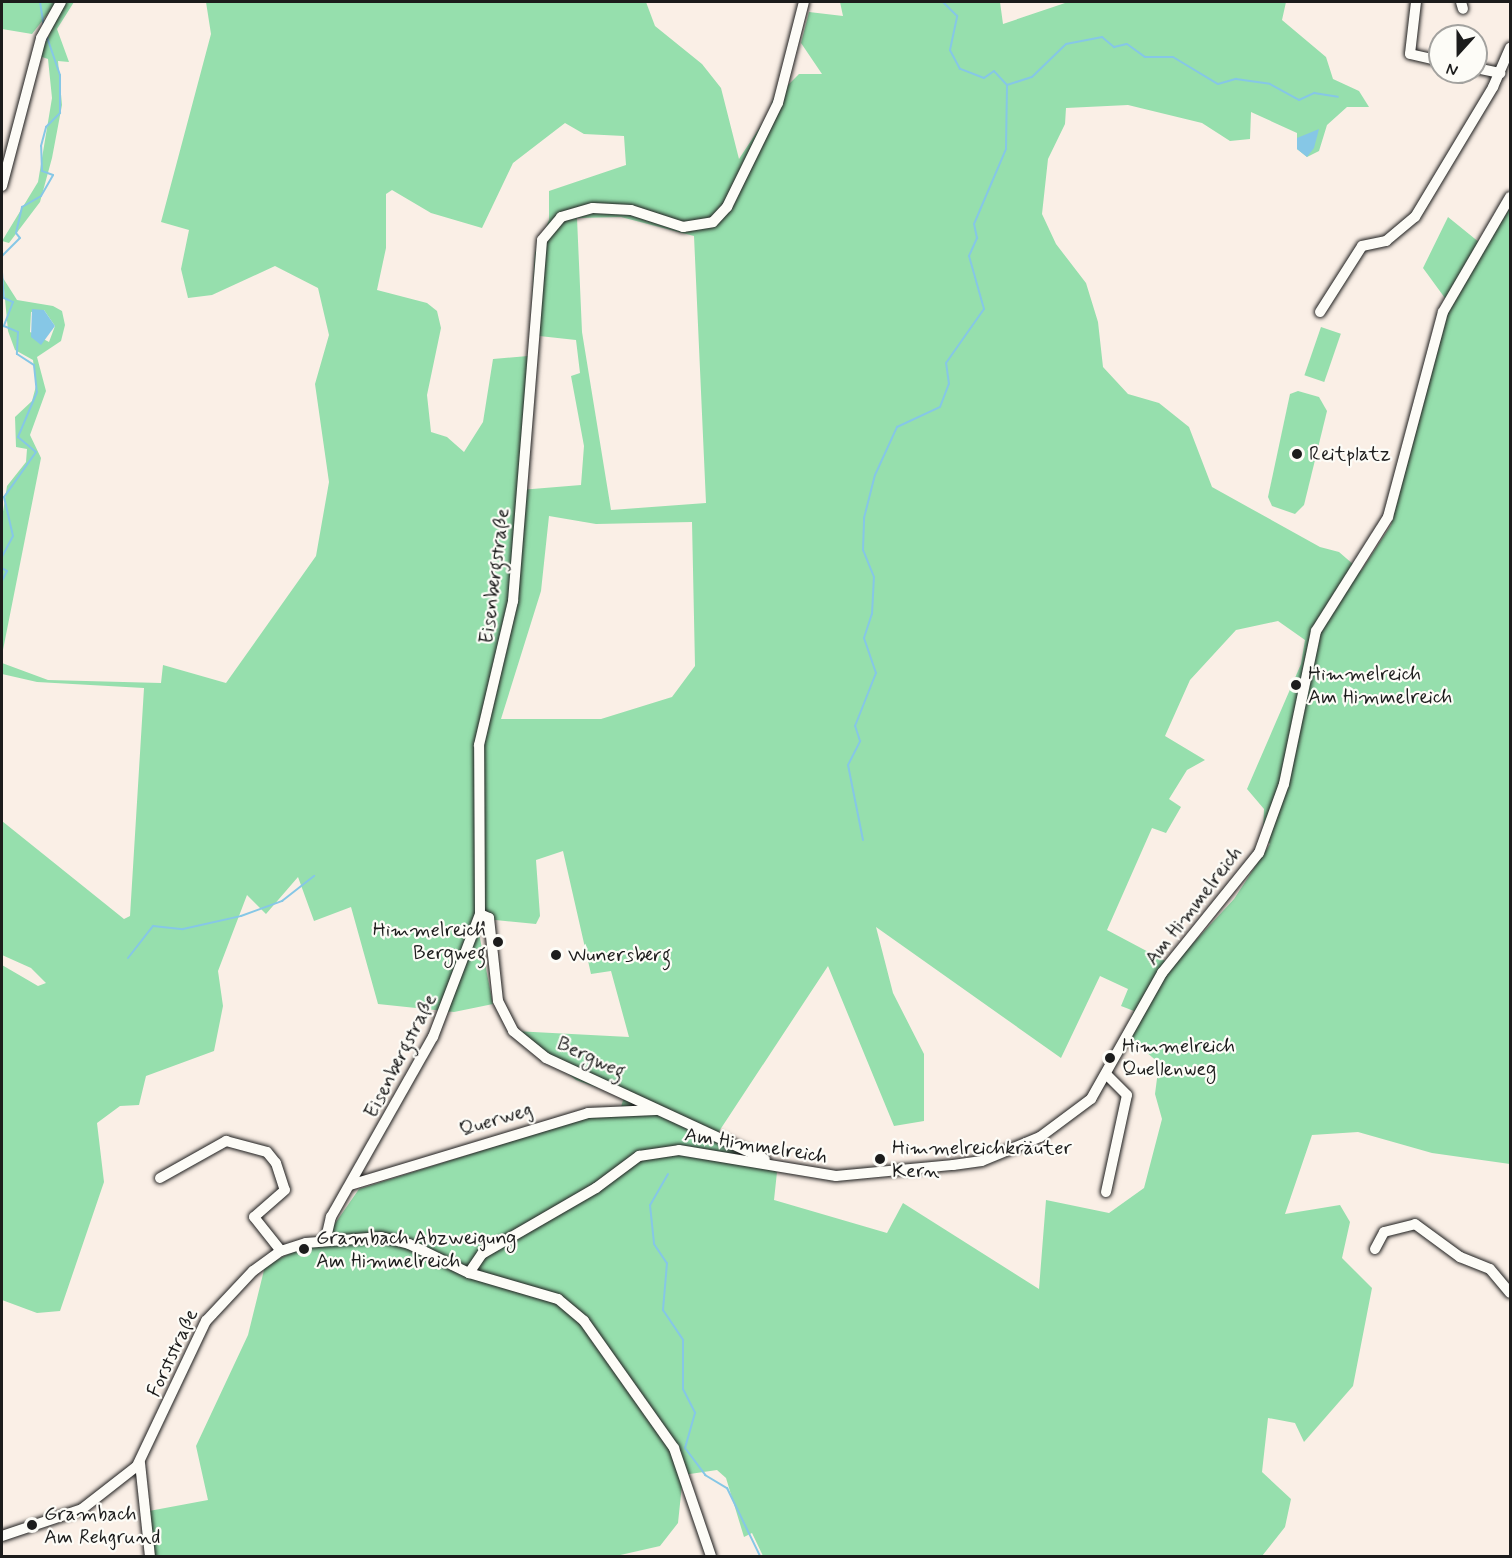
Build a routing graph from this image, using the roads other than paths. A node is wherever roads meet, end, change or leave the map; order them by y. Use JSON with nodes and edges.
{"nodes":[{"id":1,"x":61,"y":2,"type":"edge"},
{"id":2,"x":804,"y":2,"type":"edge"},
{"id":3,"x":1416,"y":2,"type":"edge"},
{"id":4,"x":1510,"y":48,"type":"edge"},
{"id":5,"x":1428,"y":58,"type":"edge"},
{"id":6,"x":1488,"y":70,"type":"edge"},
{"id":7,"x":1500,"y":73,"type":"junction"},
{"id":8,"x":2,"y":186,"type":"edge"},
{"id":9,"x":1510,"y":197,"type":"edge"},
{"id":10,"x":1320,"y":312,"type":"dead end"},
{"id":11,"x":480,"y":914,"type":"junction"},
{"id":12,"x":1107,"y":1075,"type":"junction"},
{"id":13,"x":656,"y":1110,"type":"junction"},
{"id":14,"x":775,"y":1164,"type":"junction"},
{"id":15,"x":160,"y":1178,"type":"dead end"},
{"id":16,"x":350,"y":1185,"type":"junction"},
{"id":17,"x":1106,"y":1192,"type":"dead end"},
{"id":18,"x":326,"y":1238,"type":"junction"},
{"id":19,"x":1375,"y":1249,"type":"dead end"},
{"id":20,"x":281,"y":1251,"type":"junction"},
{"id":21,"x":469,"y":1273,"type":"junction"},
{"id":22,"x":1510,"y":1293,"type":"edge"},
{"id":23,"x":140,"y":1463,"type":"junction"},
{"id":24,"x":2,"y":1536,"type":"edge"},
{"id":25,"x":150,"y":1557,"type":"edge"},
{"id":26,"x":711,"y":1557,"type":"edge"}],
"edges":[{"from":1,"to":8,"type":"street"},
{"from":2,"to":11,"type":"street","name":"Eisenbergstraße"},
{"from":3,"to":5,"type":"street"},
{"from":4,"to":7,"type":"street"},
{"from":6,"to":7,"type":"street"},
{"from":7,"to":10,"type":"street"},
{"from":9,"to":12,"type":"street","name":"Am Himmelreich"},
{"from":11,"to":13,"type":"street","name":"Bergweg"},
{"from":11,"to":16,"type":"street","name":"Eisenbergstraße"},
{"from":12,"to":14,"type":"street","name":"Am Himmelreich"},
{"from":12,"to":17,"type":"street"},
{"from":13,"to":14,"type":"street","name":"Bergweg"},
{"from":13,"to":16,"type":"street","name":"Querweg"},
{"from":14,"to":21,"type":"street","name":"Am Himmelreich"},
{"from":15,"to":20,"type":"street"},
{"from":16,"to":18,"type":"street","name":"Eisenbergstraße"},
{"from":18,"to":20,"type":"street","name":"Forststraße"},
{"from":18,"to":21,"type":"street","name":"Forststraße"},
{"from":19,"to":22,"type":"street"},
{"from":20,"to":23,"type":"street","name":"Forststraße"},
{"from":21,"to":26,"type":"street","name":"Forststraße"},
{"from":23,"to":24,"type":"street","name":"Forststraße"},
{"from":23,"to":25,"type":"street"}]}
